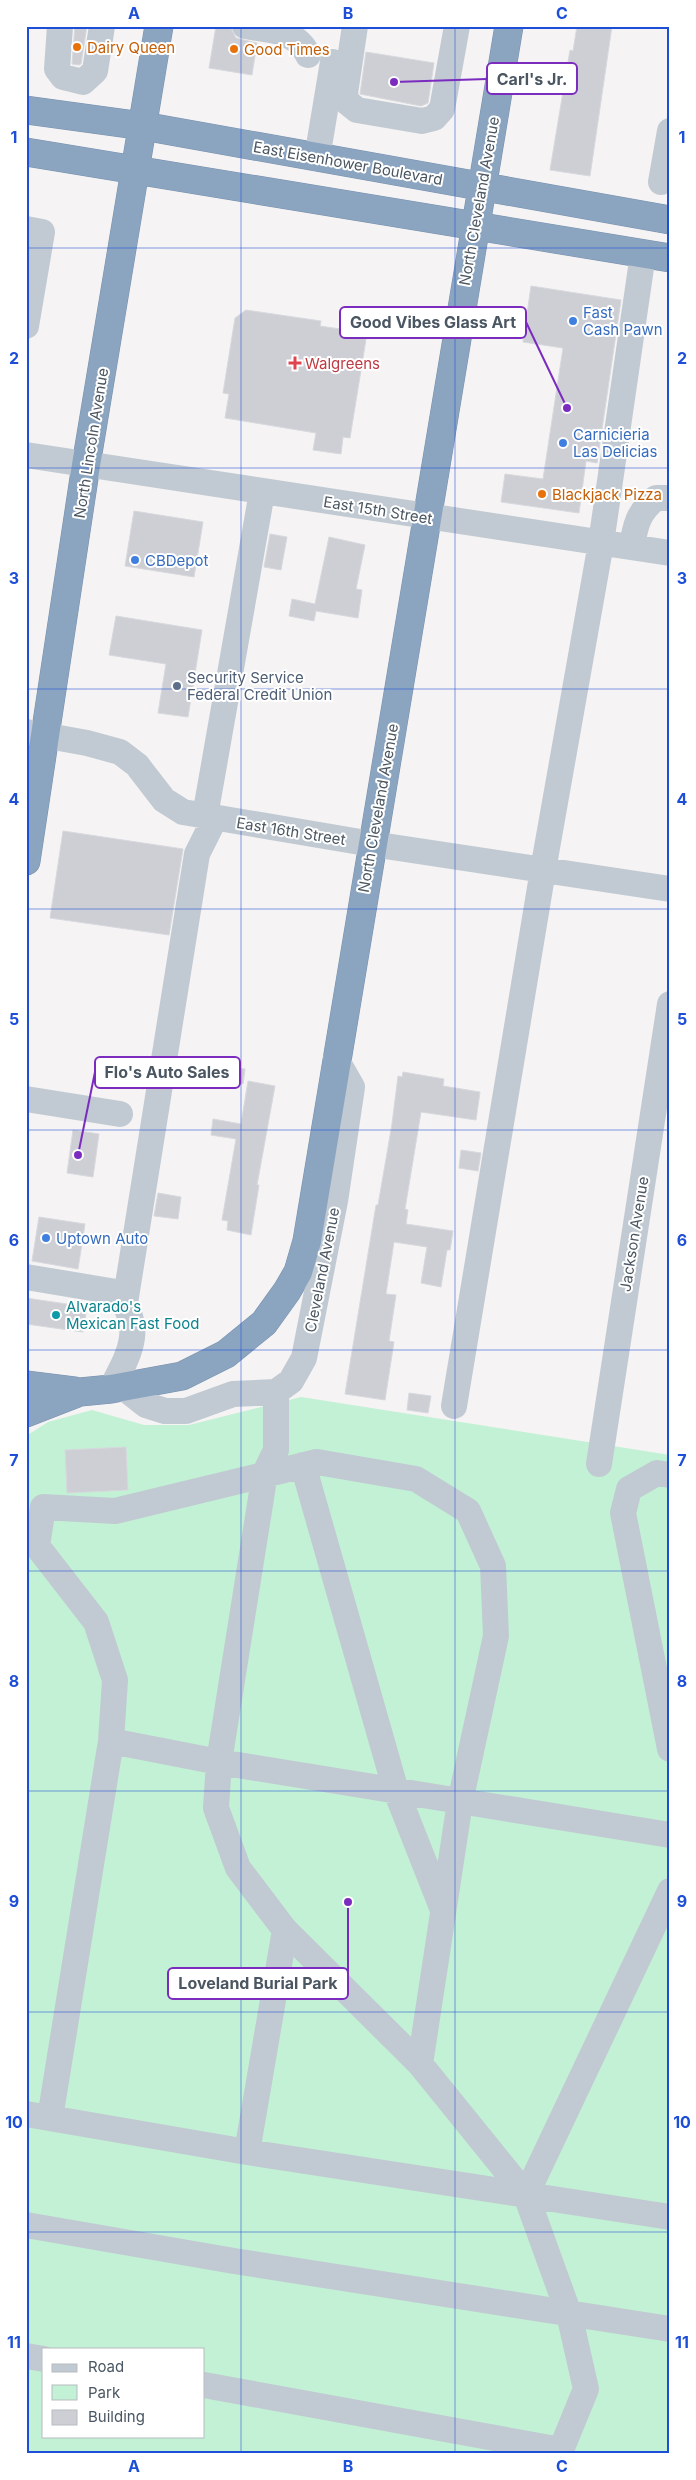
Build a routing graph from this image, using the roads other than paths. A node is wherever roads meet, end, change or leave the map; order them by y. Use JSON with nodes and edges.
{"nodes":[{"id":1,"x":60,"y":26,"type":"edge"},
{"id":2,"x":102,"y":26,"type":"edge"},
{"id":3,"x":160,"y":26,"type":"edge"},
{"id":4,"x":245,"y":26,"type":"edge"},
{"id":5,"x":339,"y":26,"type":"edge"},
{"id":6,"x":355,"y":26,"type":"edge"},
{"id":7,"x":457,"y":26,"type":"edge"},
{"id":8,"x":509,"y":26,"type":"edge"},
{"id":9,"x":308,"y":56,"type":"dead end"},
{"id":10,"x":26,"y":110,"type":"edge"},
{"id":11,"x":143,"y":126,"type":"junction"},
{"id":12,"x":670,"y":131,"type":"edge"},
{"id":13,"x":26,"y":152,"type":"edge"},
{"id":14,"x":317,"y":158,"type":"junction"},
{"id":15,"x":136,"y":170,"type":"junction"},
{"id":16,"x":661,"y":182,"type":"dead end"},
{"id":17,"x":481,"y":186,"type":"junction"},
{"id":18,"x":670,"y":220,"type":"edge"},
{"id":19,"x":475,"y":227,"type":"junction"},
{"id":20,"x":26,"y":230,"type":"edge"},
{"id":21,"x":643,"y":254,"type":"junction"},
{"id":22,"x":670,"y":258,"type":"edge"},
{"id":23,"x":26,"y":326,"type":"edge"},
{"id":24,"x":26,"y":455,"type":"edge"},
{"id":25,"x":86,"y":465,"type":"junction"},
{"id":26,"x":262,"y":492,"type":"junction"},
{"id":27,"x":670,"y":498,"type":"edge"},
{"id":28,"x":427,"y":518,"type":"junction"},
{"id":29,"x":601,"y":543,"type":"junction"},
{"id":30,"x":632,"y":547,"type":"junction"},
{"id":31,"x":670,"y":553,"type":"edge"},
{"id":32,"x":36,"y":734,"type":"edge"},
{"id":33,"x":210,"y":817,"type":"junction"},
{"id":34,"x":372,"y":844,"type":"junction"},
{"id":35,"x":26,"y":861,"type":"edge"},
{"id":36,"x":543,"y":870,"type":"junction"},
{"id":37,"x":670,"y":890,"type":"edge"},
{"id":38,"x":670,"y":1004,"type":"edge"},
{"id":39,"x":336,"y":1060,"type":"junction"},
{"id":40,"x":26,"y":1099,"type":"edge"},
{"id":41,"x":120,"y":1114,"type":"dead end"},
{"id":42,"x":26,"y":1277,"type":"edge"},
{"id":43,"x":125,"y":1303,"type":"junction"},
{"id":44,"x":26,"y":1385,"type":"edge"},
{"id":45,"x":117,"y":1388,"type":"junction"},
{"id":46,"x":80,"y":1392,"type":"junction"},
{"id":47,"x":276,"y":1392,"type":"junction"},
{"id":48,"x":454,"y":1406,"type":"dead end"},
{"id":49,"x":26,"y":1413,"type":"edge"},
{"id":50,"x":599,"y":1464,"type":"dead end"},
{"id":51,"x":303,"y":1465,"type":"junction"},
{"id":52,"x":265,"y":1473,"type":"junction"},
{"id":53,"x":670,"y":1475,"type":"edge"},
{"id":54,"x":111,"y":1741,"type":"junction"},
{"id":55,"x":670,"y":1749,"type":"edge"},
{"id":56,"x":219,"y":1762,"type":"junction"},
{"id":57,"x":396,"y":1791,"type":"junction"},
{"id":58,"x":460,"y":1802,"type":"junction"},
{"id":59,"x":670,"y":1835,"type":"edge"},
{"id":60,"x":670,"y":1891,"type":"edge"},
{"id":61,"x":443,"y":1910,"type":"junction"},
{"id":62,"x":285,"y":1930,"type":"junction"},
{"id":63,"x":420,"y":2064,"type":"junction"},
{"id":64,"x":38,"y":2116,"type":"edge"},
{"id":65,"x":247,"y":2152,"type":"junction"},
{"id":66,"x":526,"y":2195,"type":"junction"},
{"id":67,"x":670,"y":2217,"type":"edge"},
{"id":68,"x":26,"y":2225,"type":"edge"},
{"id":69,"x":569,"y":2314,"type":"junction"},
{"id":70,"x":670,"y":2329,"type":"edge"},
{"id":71,"x":26,"y":2356,"type":"edge"},
{"id":72,"x":42,"y":2359,"type":"edge"},
{"id":73,"x":205,"y":2385,"type":"edge"},
{"id":74,"x":561,"y":2452,"type":"edge"}],
"edges":[{"from":1,"to":2,"type":"street"},
{"from":3,"to":11,"type":"highway","name":"North Lincoln Avenue"},
{"from":4,"to":9,"type":"street"},
{"from":5,"to":14,"type":"street"},
{"from":6,"to":7,"type":"street"},
{"from":8,"to":17,"type":"highway","name":"North Cleveland Avenue"},
{"from":10,"to":11,"type":"highway","name":"East Eisenhower Boulevard"},
{"from":11,"to":14,"type":"highway","name":"East Eisenhower Boulevard"},
{"from":11,"to":15,"type":"highway","name":"North Lincoln Avenue"},
{"from":12,"to":16,"type":"street"},
{"from":13,"to":15,"type":"highway"},
{"from":14,"to":17,"type":"highway","name":"East Eisenhower Boulevard"},
{"from":15,"to":19,"type":"highway"},
{"from":15,"to":25,"type":"highway","name":"North Lincoln Avenue"},
{"from":17,"to":18,"type":"highway","name":"East Eisenhower Boulevard"},
{"from":17,"to":19,"type":"highway","name":"North Cleveland Avenue"},
{"from":19,"to":21,"type":"highway"},
{"from":19,"to":28,"type":"highway","name":"North Cleveland Avenue"},
{"from":20,"to":23,"type":"street"},
{"from":21,"to":22,"type":"highway"},
{"from":21,"to":29,"type":"street"},
{"from":24,"to":25,"type":"street","name":"East 15th Street"},
{"from":25,"to":26,"type":"street","name":"East 15th Street"},
{"from":25,"to":32,"type":"highway","name":"North Lincoln Avenue"},
{"from":26,"to":28,"type":"street","name":"East 15th Street"},
{"from":26,"to":33,"type":"street"},
{"from":27,"to":30,"type":"street"},
{"from":28,"to":29,"type":"street","name":"East 15th Street"},
{"from":28,"to":34,"type":"highway","name":"North Cleveland Avenue"},
{"from":29,"to":30,"type":"street","name":"East 15th Street"},
{"from":29,"to":36,"type":"street"},
{"from":30,"to":31,"type":"street","name":"East 15th Street"},
{"from":32,"to":33,"type":"street","name":"East 16th Street"},
{"from":32,"to":35,"type":"highway","name":"North Lincoln Avenue"},
{"from":33,"to":34,"type":"street","name":"East 16th Street"},
{"from":33,"to":43,"type":"street"},
{"from":34,"to":36,"type":"street","name":"East 16th Street"},
{"from":34,"to":39,"type":"highway","name":"North Cleveland Avenue"},
{"from":36,"to":37,"type":"street","name":"East 16th Street"},
{"from":36,"to":48,"type":"street"},
{"from":38,"to":50,"type":"street","name":"Jackson Avenue"},
{"from":39,"to":45,"type":"highway","name":"North Cleveland Avenue"},
{"from":39,"to":47,"type":"street","name":"Cleveland Avenue"},
{"from":40,"to":41,"type":"street"},
{"from":42,"to":43,"type":"street"},
{"from":43,"to":45,"type":"street"},
{"from":44,"to":46,"type":"highway"},
{"from":45,"to":46,"type":"highway","name":"North Cleveland Avenue"},
{"from":45,"to":47,"type":"street"},
{"from":46,"to":49,"type":"highway","name":"North Cleveland Avenue"},
{"from":47,"to":52,"type":"street"},
{"from":51,"to":52,"type":"street"},
{"from":51,"to":57,"type":"street"},
{"from":51,"to":58,"type":"street"},
{"from":52,"to":54,"type":"street"},
{"from":52,"to":56,"type":"street"},
{"from":53,"to":55,"type":"street"},
{"from":54,"to":56,"type":"street"},
{"from":54,"to":64,"type":"street"},
{"from":56,"to":57,"type":"street"},
{"from":56,"to":62,"type":"street"},
{"from":57,"to":58,"type":"street"},
{"from":57,"to":61,"type":"street"},
{"from":58,"to":59,"type":"street"},
{"from":58,"to":61,"type":"street"},
{"from":60,"to":66,"type":"street"},
{"from":61,"to":63,"type":"street"},
{"from":62,"to":63,"type":"street"},
{"from":62,"to":65,"type":"street"},
{"from":63,"to":66,"type":"street"},
{"from":64,"to":65,"type":"street"},
{"from":65,"to":66,"type":"street"},
{"from":66,"to":67,"type":"street"},
{"from":66,"to":69,"type":"street"},
{"from":68,"to":69,"type":"street"},
{"from":69,"to":70,"type":"street"},
{"from":69,"to":74,"type":"street"},
{"from":71,"to":72,"type":"street"},
{"from":73,"to":74,"type":"street"}]}
